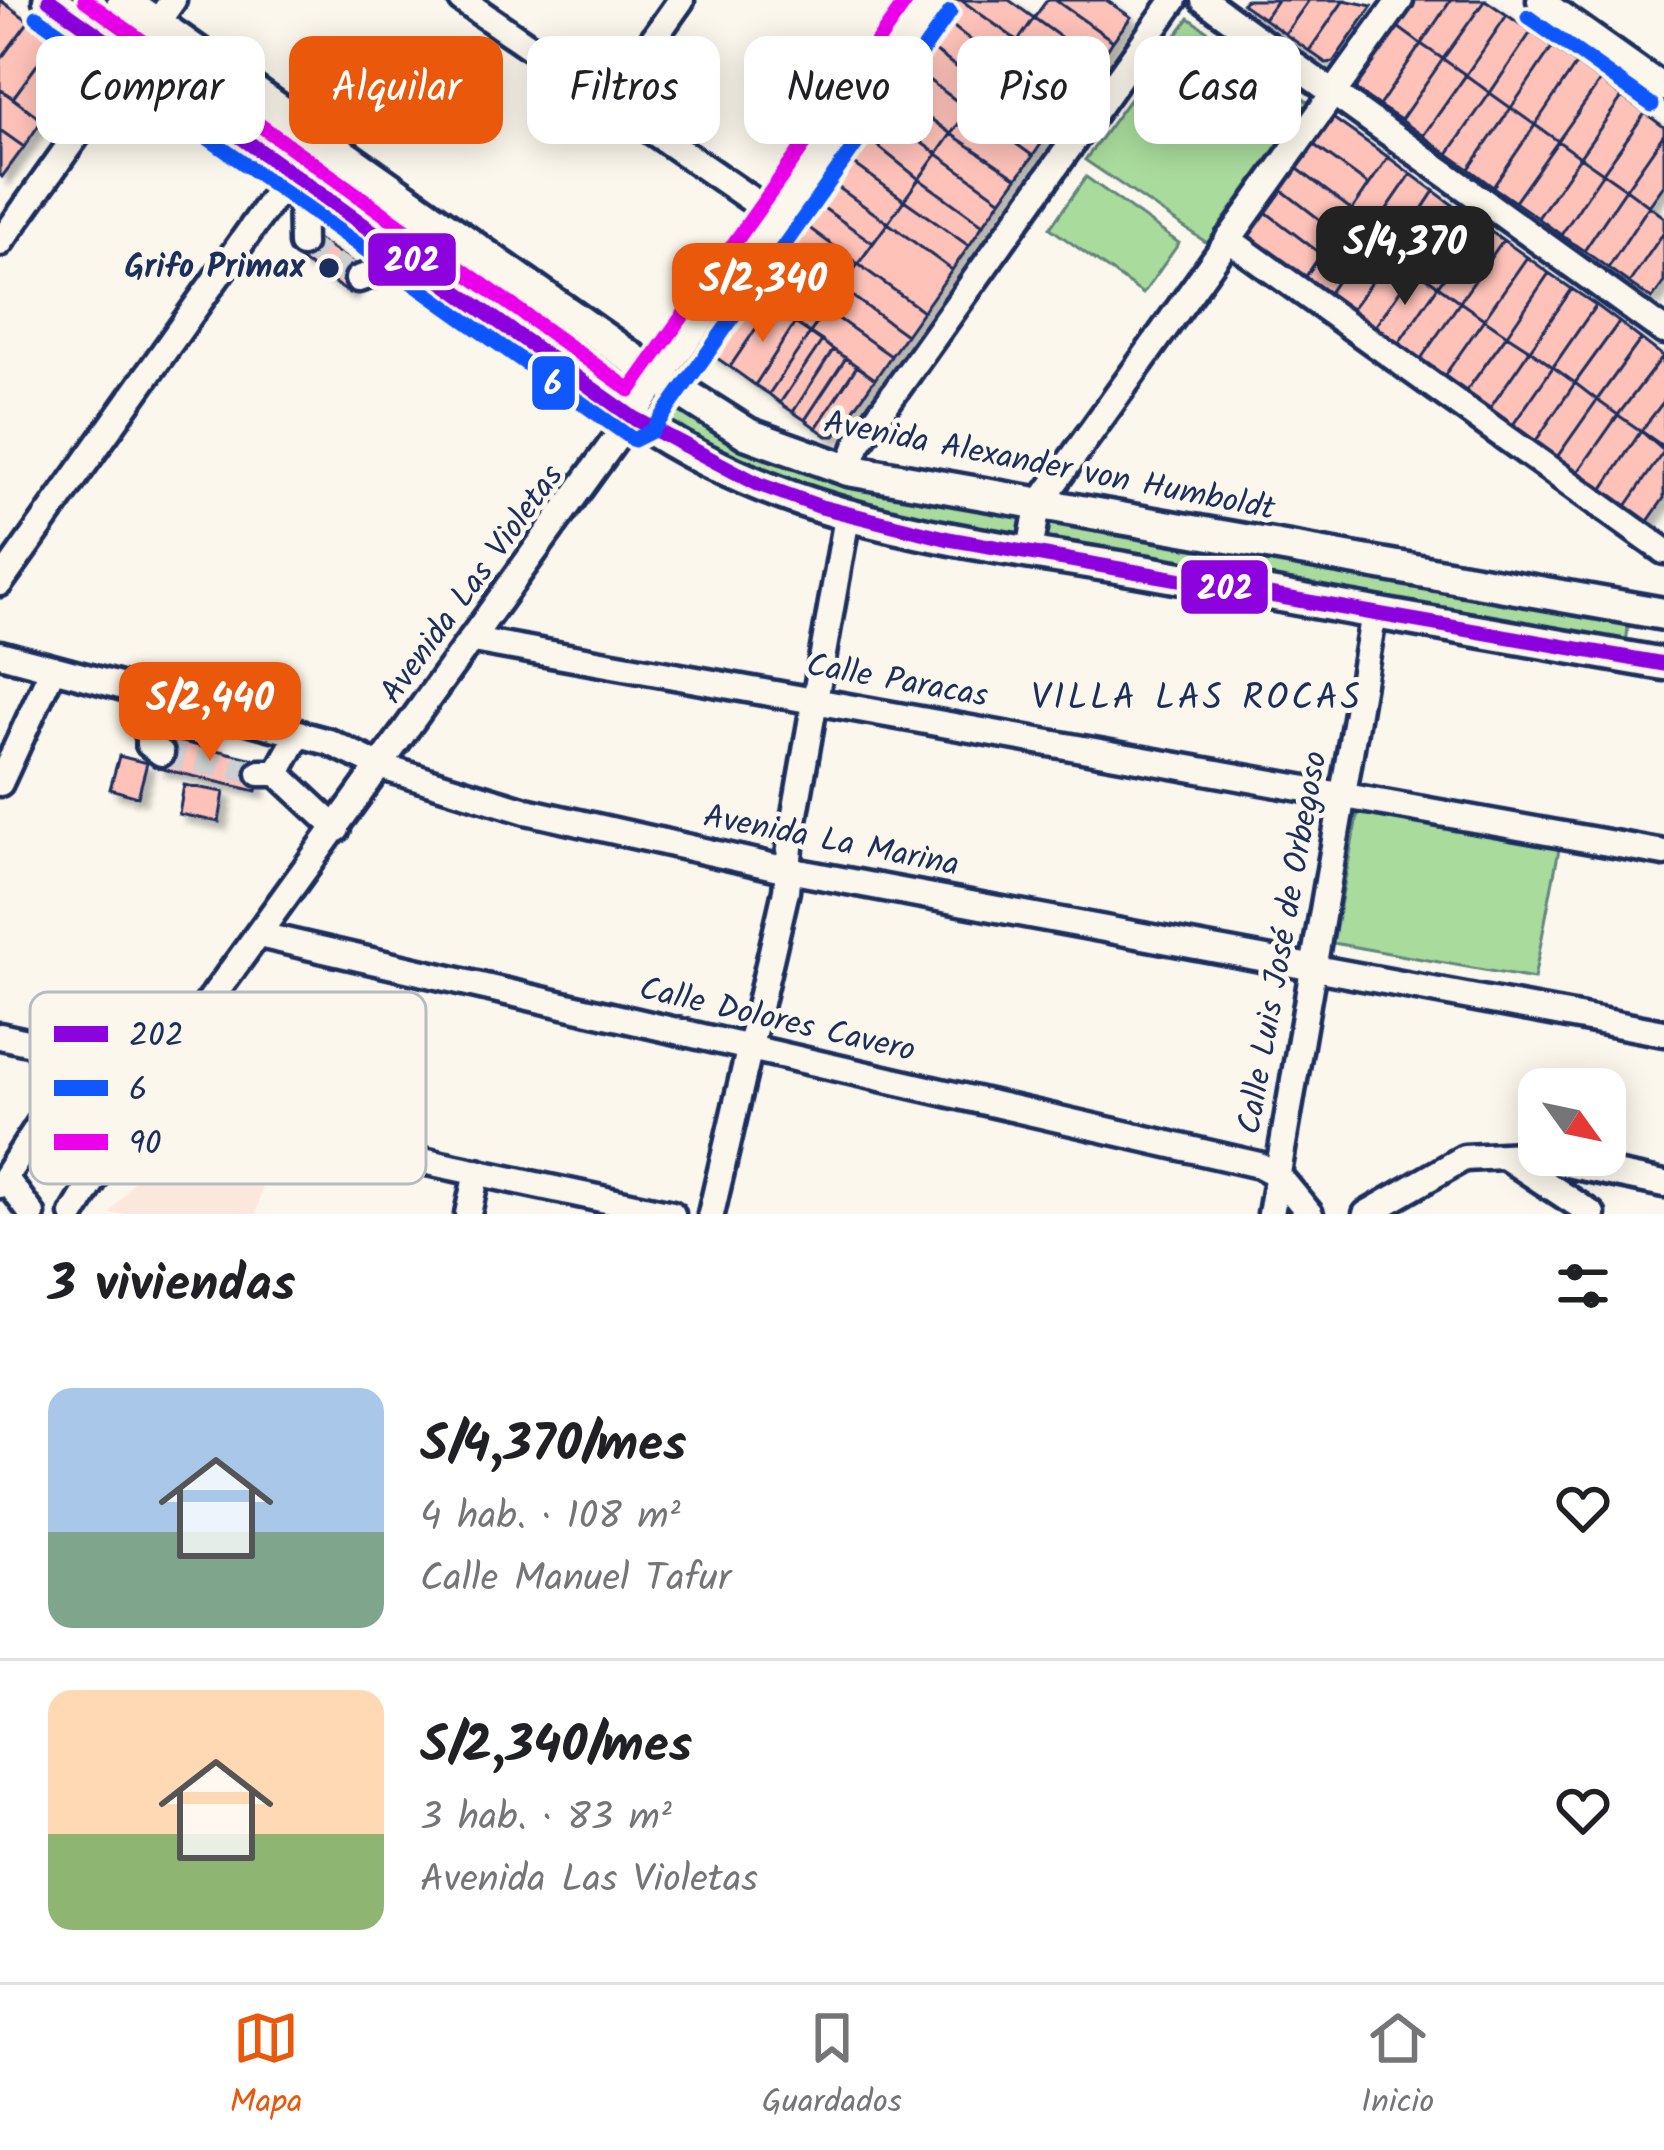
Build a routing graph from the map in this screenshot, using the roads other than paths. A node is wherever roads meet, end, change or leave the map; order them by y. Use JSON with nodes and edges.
{"nodes":[{"id":1,"x":49,"y":0,"type":"edge"},
{"id":2,"x":123,"y":0,"type":"edge"},
{"id":3,"x":461,"y":0,"type":"edge"},
{"id":4,"x":681,"y":0,"type":"edge"},
{"id":5,"x":933,"y":0,"type":"edge"},
{"id":6,"x":1174,"y":0,"type":"edge"},
{"id":7,"x":1204,"y":0,"type":"edge"},
{"id":8,"x":1400,"y":0,"type":"edge"},
{"id":9,"x":1540,"y":0,"type":"edge"},
{"id":10,"x":164,"y":12,"type":"edge"},
{"id":11,"x":99,"y":36,"type":"edge"},
{"id":12,"x":656,"y":36,"type":"edge"},
{"id":13,"x":527,"y":45,"type":"edge"},
{"id":14,"x":1664,"y":88,"type":"edge"},
{"id":15,"x":1333,"y":93,"type":"junction"},
{"id":16,"x":70,"y":144,"type":"edge"},
{"id":17,"x":249,"y":144,"type":"edge"},
{"id":18,"x":670,"y":144,"type":"edge"},
{"id":19,"x":296,"y":178,"type":"junction"},
{"id":20,"x":778,"y":218,"type":"junction"},
{"id":21,"x":1228,"y":239,"type":"junction"},
{"id":22,"x":0,"y":243,"type":"edge"},
{"id":23,"x":302,"y":244,"type":"dead end"},
{"id":24,"x":413,"y":261,"type":"junction"},
{"id":25,"x":358,"y":279,"type":"dead end"},
{"id":26,"x":1664,"y":331,"type":"edge"},
{"id":27,"x":662,"y":380,"type":"junction"},
{"id":28,"x":634,"y":419,"type":"junction"},
{"id":29,"x":848,"y":470,"type":"junction"},
{"id":30,"x":1038,"y":506,"type":"junction"},
{"id":31,"x":847,"y":517,"type":"junction"},
{"id":32,"x":1030,"y":551,"type":"junction"},
{"id":33,"x":1664,"y":551,"type":"edge"},
{"id":34,"x":0,"y":583,"type":"edge"},
{"id":35,"x":1374,"y":613,"type":"junction"},
{"id":36,"x":1664,"y":614,"type":"edge"},
{"id":37,"x":473,"y":640,"type":"junction"},
{"id":38,"x":0,"y":654,"type":"edge"},
{"id":39,"x":1664,"y":664,"type":"edge"},
{"id":40,"x":53,"y":668,"type":"junction"},
{"id":41,"x":149,"y":693,"type":"junction"},
{"id":42,"x":814,"y":701,"type":"junction"},
{"id":43,"x":299,"y":734,"type":"junction"},
{"id":44,"x":161,"y":753,"type":"dead end"},
{"id":45,"x":382,"y":767,"type":"junction"},
{"id":46,"x":0,"y":782,"type":"edge"},
{"id":47,"x":1343,"y":796,"type":"junction"},
{"id":48,"x":337,"y":829,"type":"junction"},
{"id":49,"x":1664,"y":853,"type":"edge"},
{"id":50,"x":788,"y":870,"type":"junction"},
{"id":51,"x":259,"y":934,"type":"junction"},
{"id":52,"x":1313,"y":970,"type":"junction"},
{"id":53,"x":217,"y":992,"type":"edge"},
{"id":54,"x":1664,"y":1033,"type":"edge"},
{"id":55,"x":0,"y":1036,"type":"edge"},
{"id":56,"x":30,"y":1043,"type":"edge"},
{"id":57,"x":750,"y":1050,"type":"junction"},
{"id":58,"x":30,"y":1139,"type":"edge"},
{"id":59,"x":1504,"y":1156,"type":"junction"},
{"id":60,"x":426,"y":1161,"type":"edge"},
{"id":61,"x":477,"y":1172,"type":"junction"},
{"id":62,"x":1278,"y":1175,"type":"junction"},
{"id":63,"x":3,"y":1182,"type":"edge"},
{"id":64,"x":91,"y":1184,"type":"edge"},
{"id":65,"x":1664,"y":1184,"type":"edge"},
{"id":66,"x":32,"y":1214,"type":"edge"},
{"id":67,"x":73,"y":1214,"type":"edge"},
{"id":68,"x":468,"y":1214,"type":"edge"},
{"id":69,"x":672,"y":1214,"type":"edge"},
{"id":70,"x":711,"y":1214,"type":"edge"},
{"id":71,"x":1271,"y":1214,"type":"edge"},
{"id":72,"x":1310,"y":1214,"type":"edge"},
{"id":73,"x":1366,"y":1214,"type":"edge"},
{"id":74,"x":1592,"y":1214,"type":"edge"}],
"edges":[{"from":1,"to":11,"type":"main road"},
{"from":2,"to":10,"type":"main road","name":"Avenida Alexander von Humboldt"},
{"from":3,"to":13,"type":"street"},
{"from":4,"to":12,"type":"street"},
{"from":5,"to":20,"type":"street","name":"Avenida Las Violetas"},
{"from":6,"to":29,"type":"street"},
{"from":7,"to":15,"type":"street"},
{"from":8,"to":15,"type":"street"},
{"from":9,"to":14,"type":"street"},
{"from":10,"to":27,"type":"main road","name":"Avenida Alexander von Humboldt"},
{"from":15,"to":21,"type":"street"},
{"from":15,"to":26,"type":"street"},
{"from":16,"to":22,"type":"street"},
{"from":17,"to":19,"type":"main road"},
{"from":18,"to":20,"type":"street"},
{"from":19,"to":23,"type":"street"},
{"from":19,"to":24,"type":"main road"},
{"from":19,"to":34,"type":"street"},
{"from":20,"to":27,"type":"street","name":"Avenida Las Violetas"},
{"from":21,"to":30,"type":"street"},
{"from":21,"to":33,"type":"street"},
{"from":24,"to":25,"type":"street"},
{"from":24,"to":28,"type":"main road"},
{"from":27,"to":28,"type":"street","name":"Avenida Las Violetas"},
{"from":27,"to":29,"type":"main road","name":"Avenida Alexander von Humboldt"},
{"from":28,"to":31,"type":"main road"},
{"from":28,"to":37,"type":"street","name":"Avenida Las Violetas"},
{"from":29,"to":30,"type":"main road","name":"Avenida Alexander von Humboldt"},
{"from":30,"to":32,"type":"street"},
{"from":30,"to":36,"type":"main road","name":"Avenida Alexander von Humboldt"},
{"from":31,"to":32,"type":"main road"},
{"from":31,"to":42,"type":"street"},
{"from":32,"to":35,"type":"main road"},
{"from":35,"to":39,"type":"main road"},
{"from":35,"to":47,"type":"street","name":"Calle Luis José de Orbegoso"},
{"from":37,"to":42,"type":"street","name":"Calle Paracas"},
{"from":37,"to":45,"type":"street","name":"Avenida Las Violetas"},
{"from":38,"to":40,"type":"street","name":"Avenida La Marina"},
{"from":40,"to":41,"type":"street","name":"Avenida La Marina"},
{"from":40,"to":46,"type":"street"},
{"from":41,"to":43,"type":"street","name":"Avenida La Marina"},
{"from":41,"to":44,"type":"street"},
{"from":42,"to":47,"type":"street","name":"Calle Paracas"},
{"from":42,"to":50,"type":"street"},
{"from":43,"to":45,"type":"street","name":"Avenida La Marina"},
{"from":43,"to":48,"type":"street"},
{"from":45,"to":48,"type":"street","name":"Avenida Las Violetas"},
{"from":45,"to":50,"type":"street","name":"Avenida La Marina"},
{"from":47,"to":49,"type":"street","name":"Calle Paracas"},
{"from":47,"to":52,"type":"street","name":"Calle Luis José de Orbegoso"},
{"from":48,"to":51,"type":"street","name":"Avenida Las Violetas"},
{"from":50,"to":52,"type":"street","name":"Avenida La Marina"},
{"from":50,"to":57,"type":"street"},
{"from":51,"to":53,"type":"street","name":"Avenida Las Violetas"},
{"from":51,"to":57,"type":"street","name":"Calle Dolores Cavero"},
{"from":52,"to":54,"type":"street","name":"Avenida La Marina"},
{"from":52,"to":62,"type":"street","name":"Calle Luis José de Orbegoso"},
{"from":55,"to":56,"type":"street"},
{"from":57,"to":62,"type":"street","name":"Calle Dolores Cavero"},
{"from":57,"to":70,"type":"street"},
{"from":58,"to":63,"type":"street"},
{"from":59,"to":65,"type":"street"},
{"from":59,"to":73,"type":"street"},
{"from":59,"to":74,"type":"street"},
{"from":60,"to":61,"type":"street"},
{"from":61,"to":68,"type":"street"},
{"from":61,"to":69,"type":"street"},
{"from":62,"to":71,"type":"street","name":"Calle Luis José de Orbegoso"},
{"from":62,"to":72,"type":"street"},
{"from":63,"to":66,"type":"street"},
{"from":64,"to":67,"type":"street","name":"Avenida Las Violetas"}]}
